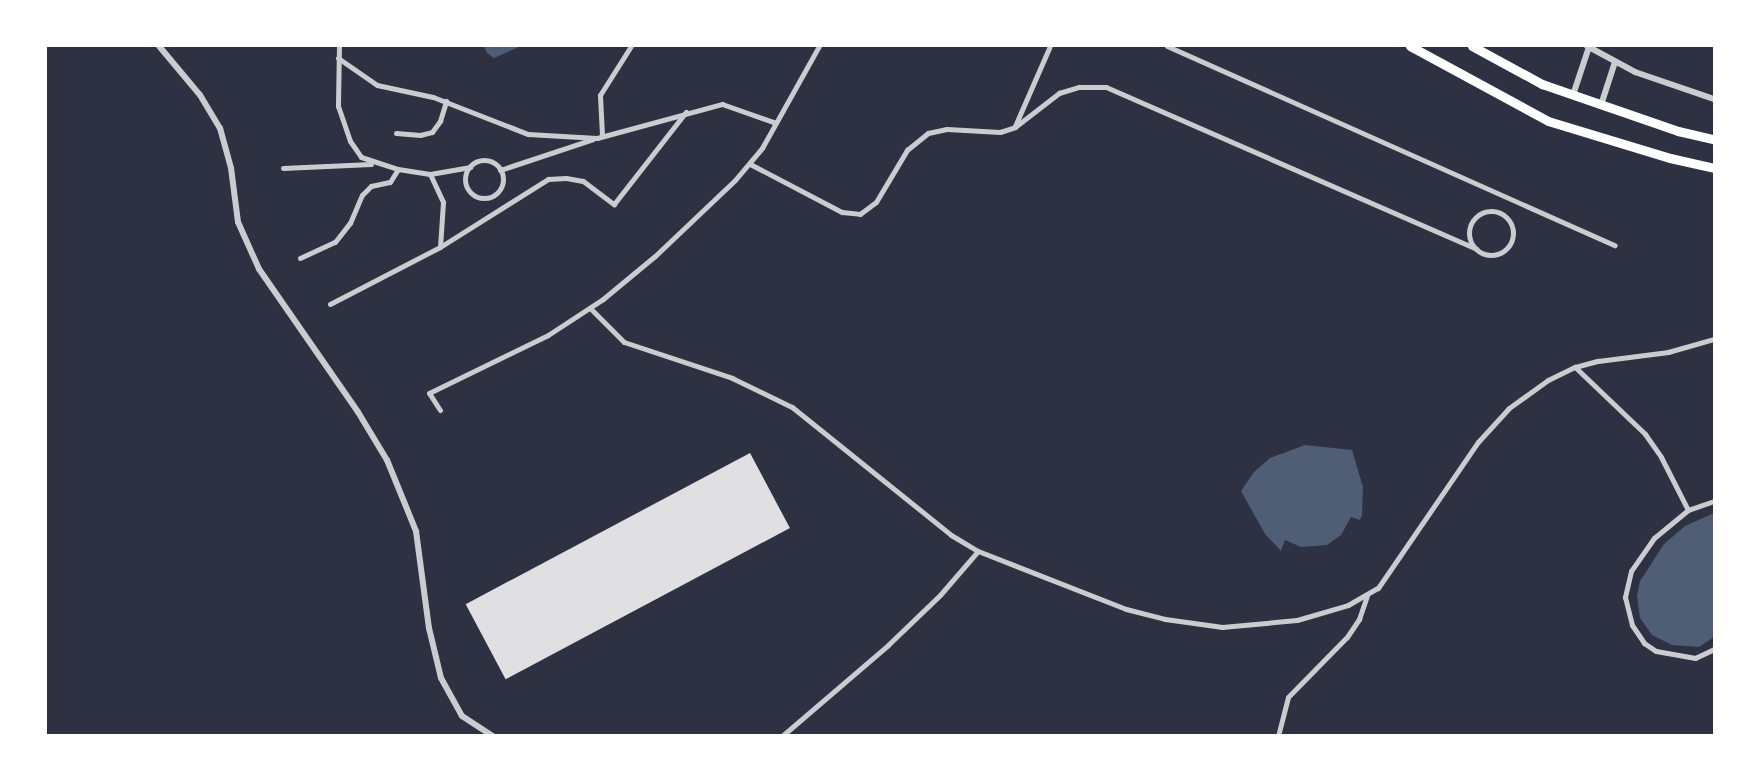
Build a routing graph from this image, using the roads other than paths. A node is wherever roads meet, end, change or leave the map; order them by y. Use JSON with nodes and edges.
{"nodes":[{"id":1,"x":159,"y":46,"type":"edge"},
{"id":2,"x":339,"y":46,"type":"edge"},
{"id":3,"x":631,"y":46,"type":"edge"},
{"id":4,"x":819,"y":46,"type":"edge"},
{"id":5,"x":1049,"y":46,"type":"edge"},
{"id":6,"x":1167,"y":46,"type":"edge"},
{"id":7,"x":1410,"y":46,"type":"edge"},
{"id":8,"x":1472,"y":46,"type":"edge"},
{"id":9,"x":1588,"y":46,"type":"edge"},
{"id":10,"x":338,"y":58,"type":"junction"},
{"id":11,"x":1615,"y":62,"type":"junction"},
{"id":12,"x":1573,"y":95,"type":"junction"},
{"id":13,"x":1714,"y":99,"type":"edge"},
{"id":14,"x":446,"y":101,"type":"junction"},
{"id":15,"x":1601,"y":105,"type":"junction"},
{"id":16,"x":686,"y":112,"type":"junction"},
{"id":17,"x":776,"y":123,"type":"junction"},
{"id":18,"x":1015,"y":127,"type":"junction"},
{"id":19,"x":396,"y":133,"type":"dead end"},
{"id":20,"x":599,"y":136,"type":"junction"},
{"id":21,"x":1714,"y":139,"type":"edge"},
{"id":22,"x":376,"y":164,"type":"junction"},
{"id":23,"x":750,"y":164,"type":"junction"},
{"id":24,"x":470,"y":167,"type":"junction"},
{"id":25,"x":1714,"y":167,"type":"edge"},
{"id":26,"x":283,"y":168,"type":"dead end"},
{"id":27,"x":398,"y":169,"type":"junction"},
{"id":28,"x":500,"y":170,"type":"junction"},
{"id":29,"x":430,"y":174,"type":"junction"},
{"id":30,"x":1615,"y":245,"type":"dead end"},
{"id":31,"x":440,"y":247,"type":"junction"},
{"id":32,"x":1476,"y":249,"type":"junction"},
{"id":33,"x":300,"y":258,"type":"dead end"},
{"id":34,"x":330,"y":304,"type":"dead end"},
{"id":35,"x":590,"y":308,"type":"junction"},
{"id":36,"x":1714,"y":339,"type":"edge"},
{"id":37,"x":1575,"y":367,"type":"junction"},
{"id":38,"x":440,"y":411,"type":"dead end"},
{"id":39,"x":1714,"y":501,"type":"edge"},
{"id":40,"x":1688,"y":510,"type":"junction"},
{"id":41,"x":978,"y":551,"type":"junction"},
{"id":42,"x":1367,"y":596,"type":"junction"},
{"id":43,"x":1714,"y":649,"type":"edge"},
{"id":44,"x":492,"y":736,"type":"edge"},
{"id":45,"x":782,"y":736,"type":"edge"},
{"id":46,"x":1278,"y":736,"type":"edge"}],
"edges":[{"from":1,"to":44,"type":"street"},
{"from":2,"to":10,"type":"street"},
{"from":3,"to":20,"type":"street"},
{"from":4,"to":17,"type":"street"},
{"from":5,"to":18,"type":"street"},
{"from":6,"to":30,"type":"street"},
{"from":7,"to":25,"type":"main road"},
{"from":8,"to":12,"type":"main road"},
{"from":9,"to":11,"type":"street"},
{"from":9,"to":12,"type":"street"},
{"from":10,"to":14,"type":"street"},
{"from":10,"to":22,"type":"street"},
{"from":11,"to":13,"type":"street"},
{"from":11,"to":15,"type":"street"},
{"from":12,"to":15,"type":"main road"},
{"from":14,"to":19,"type":"street"},
{"from":14,"to":20,"type":"street"},
{"from":15,"to":21,"type":"main road"},
{"from":16,"to":17,"type":"street"},
{"from":16,"to":20,"type":"street"},
{"from":16,"to":31,"type":"street"},
{"from":17,"to":23,"type":"street"},
{"from":18,"to":23,"type":"street"},
{"from":18,"to":32,"type":"street"},
{"from":20,"to":28,"type":"street"},
{"from":22,"to":26,"type":"street"},
{"from":22,"to":27,"type":"street"},
{"from":23,"to":35,"type":"street"},
{"from":24,"to":28,"type":"street"},
{"from":24,"to":28,"type":"street"},
{"from":24,"to":29,"type":"street"},
{"from":27,"to":29,"type":"street"},
{"from":27,"to":33,"type":"street"},
{"from":29,"to":31,"type":"street"},
{"from":31,"to":34,"type":"street"},
{"from":32,"to":32,"type":"street"},
{"from":35,"to":38,"type":"street"},
{"from":35,"to":41,"type":"street"},
{"from":36,"to":37,"type":"street"},
{"from":37,"to":40,"type":"street"},
{"from":37,"to":42,"type":"street"},
{"from":39,"to":40,"type":"street"},
{"from":40,"to":43,"type":"street"},
{"from":41,"to":42,"type":"street"},
{"from":41,"to":45,"type":"street"},
{"from":42,"to":46,"type":"street"}]}
